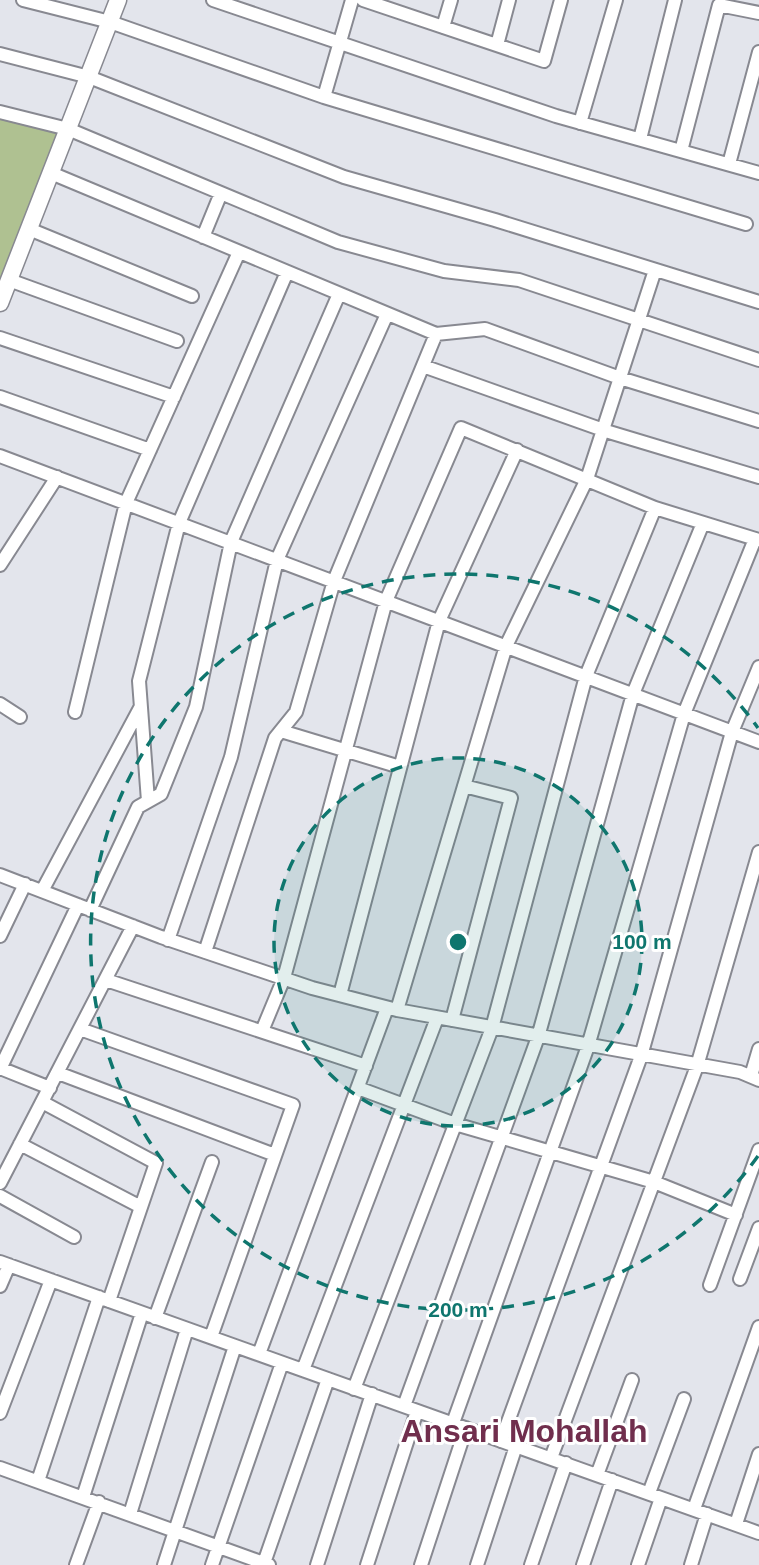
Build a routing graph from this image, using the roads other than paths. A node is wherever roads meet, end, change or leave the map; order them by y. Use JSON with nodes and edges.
{"nodes":[{"id":1,"x":23,"y":0,"type":"edge"},
{"id":2,"x":118,"y":0,"type":"edge"},
{"id":3,"x":213,"y":0,"type":"edge"},
{"id":4,"x":352,"y":0,"type":"edge"},
{"id":5,"x":363,"y":0,"type":"edge"},
{"id":6,"x":450,"y":0,"type":"edge"},
{"id":7,"x":509,"y":0,"type":"edge"},
{"id":8,"x":561,"y":0,"type":"edge"},
{"id":9,"x":616,"y":0,"type":"edge"},
{"id":10,"x":675,"y":0,"type":"edge"},
{"id":11,"x":399,"y":6,"type":"edge"},
{"id":12,"x":759,"y":13,"type":"edge"},
{"id":13,"x":110,"y":22,"type":"junction"},
{"id":14,"x":443,"y":27,"type":"junction"},
{"id":15,"x":341,"y":43,"type":"junction"},
{"id":16,"x":497,"y":45,"type":"junction"},
{"id":17,"x":759,"y":52,"type":"edge"},
{"id":18,"x":0,"y":54,"type":"edge"},
{"id":19,"x":89,"y":77,"type":"junction"},
{"id":20,"x":324,"y":97,"type":"junction"},
{"id":21,"x":0,"y":112,"type":"edge"},
{"id":22,"x":580,"y":123,"type":"junction"},
{"id":23,"x":68,"y":129,"type":"junction"},
{"id":24,"x":639,"y":139,"type":"junction"},
{"id":25,"x":681,"y":151,"type":"junction"},
{"id":26,"x":729,"y":164,"type":"junction"},
{"id":27,"x":51,"y":173,"type":"junction"},
{"id":28,"x":759,"y":173,"type":"edge"},
{"id":29,"x":221,"y":193,"type":"junction"},
{"id":30,"x":746,"y":224,"type":"dead end"},
{"id":31,"x":29,"y":229,"type":"junction"},
{"id":32,"x":203,"y":237,"type":"junction"},
{"id":33,"x":239,"y":252,"type":"junction"},
{"id":34,"x":655,"y":270,"type":"junction"},
{"id":35,"x":287,"y":272,"type":"junction"},
{"id":36,"x":9,"y":280,"type":"junction"},
{"id":37,"x":339,"y":294,"type":"junction"},
{"id":38,"x":192,"y":296,"type":"dead end"},
{"id":39,"x":759,"y":302,"type":"edge"},
{"id":40,"x":0,"y":303,"type":"edge"},
{"id":41,"x":387,"y":314,"type":"junction"},
{"id":42,"x":639,"y":320,"type":"junction"},
{"id":43,"x":436,"y":334,"type":"junction"},
{"id":44,"x":0,"y":338,"type":"edge"},
{"id":45,"x":177,"y":341,"type":"dead end"},
{"id":46,"x":759,"y":360,"type":"edge"},
{"id":47,"x":423,"y":366,"type":"junction"},
{"id":48,"x":620,"y":378,"type":"junction"},
{"id":49,"x":0,"y":397,"type":"edge"},
{"id":50,"x":174,"y":397,"type":"junction"},
{"id":51,"x":759,"y":421,"type":"edge"},
{"id":52,"x":603,"y":430,"type":"junction"},
{"id":53,"x":150,"y":450,"type":"junction"},
{"id":54,"x":517,"y":450,"type":"junction"},
{"id":55,"x":0,"y":456,"type":"edge"},
{"id":56,"x":57,"y":477,"type":"junction"},
{"id":57,"x":759,"y":477,"type":"edge"},
{"id":58,"x":587,"y":479,"type":"junction"},
{"id":59,"x":126,"y":503,"type":"junction"},
{"id":60,"x":655,"y":508,"type":"junction"},
{"id":61,"x":179,"y":523,"type":"junction"},
{"id":62,"x":703,"y":523,"type":"junction"},
{"id":63,"x":757,"y":540,"type":"edge"},
{"id":64,"x":231,"y":542,"type":"junction"},
{"id":65,"x":277,"y":560,"type":"junction"},
{"id":66,"x":0,"y":565,"type":"edge"},
{"id":67,"x":334,"y":581,"type":"junction"},
{"id":68,"x":386,"y":601,"type":"junction"},
{"id":69,"x":439,"y":621,"type":"junction"},
{"id":70,"x":506,"y":646,"type":"junction"},
{"id":71,"x":759,"y":667,"type":"edge"},
{"id":72,"x":586,"y":676,"type":"junction"},
{"id":73,"x":633,"y":694,"type":"junction"},
{"id":74,"x":0,"y":704,"type":"edge"},
{"id":75,"x":140,"y":707,"type":"junction"},
{"id":76,"x":75,"y":712,"type":"dead end"},
{"id":77,"x":684,"y":714,"type":"junction"},
{"id":78,"x":20,"y":717,"type":"dead end"},
{"id":79,"x":281,"y":731,"type":"junction"},
{"id":80,"x":732,"y":732,"type":"junction"},
{"id":81,"x":759,"y":742,"type":"edge"},
{"id":82,"x":345,"y":752,"type":"junction"},
{"id":83,"x":400,"y":768,"type":"junction"},
{"id":84,"x":464,"y":786,"type":"junction"},
{"id":85,"x":148,"y":801,"type":"junction"},
{"id":86,"x":759,"y":852,"type":"edge"},
{"id":87,"x":0,"y":875,"type":"edge"},
{"id":88,"x":25,"y":884,"type":"junction"},
{"id":89,"x":42,"y":891,"type":"junction"},
{"id":90,"x":84,"y":907,"type":"junction"},
{"id":91,"x":133,"y":926,"type":"junction"},
{"id":92,"x":0,"y":936,"type":"edge"},
{"id":93,"x":168,"y":940,"type":"junction"},
{"id":94,"x":205,"y":952,"type":"junction"},
{"id":95,"x":284,"y":978,"type":"junction"},
{"id":96,"x":106,"y":980,"type":"junction"},
{"id":97,"x":340,"y":995,"type":"junction"},
{"id":98,"x":392,"y":1009,"type":"junction"},
{"id":99,"x":437,"y":1018,"type":"junction"},
{"id":100,"x":452,"y":1020,"type":"junction"},
{"id":101,"x":492,"y":1028,"type":"junction"},
{"id":102,"x":80,"y":1029,"type":"junction"},
{"id":103,"x":262,"y":1031,"type":"junction"},
{"id":104,"x":538,"y":1037,"type":"junction"},
{"id":105,"x":588,"y":1046,"type":"junction"},
{"id":106,"x":759,"y":1049,"type":"edge"},
{"id":107,"x":640,"y":1056,"type":"junction"},
{"id":108,"x":366,"y":1066,"type":"junction"},
{"id":109,"x":697,"y":1066,"type":"junction"},
{"id":110,"x":0,"y":1068,"type":"edge"},
{"id":111,"x":58,"y":1073,"type":"junction"},
{"id":112,"x":755,"y":1078,"type":"edge"},
{"id":113,"x":50,"y":1087,"type":"junction"},
{"id":114,"x":358,"y":1088,"type":"junction"},
{"id":115,"x":42,"y":1102,"type":"junction"},
{"id":116,"x":404,"y":1105,"type":"junction"},
{"id":117,"x":455,"y":1124,"type":"junction"},
{"id":118,"x":501,"y":1138,"type":"junction"},
{"id":119,"x":20,"y":1144,"type":"junction"},
{"id":120,"x":759,"y":1150,"type":"edge"},
{"id":121,"x":550,"y":1152,"type":"junction"},
{"id":122,"x":275,"y":1155,"type":"junction"},
{"id":123,"x":212,"y":1163,"type":"dead end"},
{"id":124,"x":601,"y":1166,"type":"junction"},
{"id":125,"x":654,"y":1182,"type":"junction"},
{"id":126,"x":0,"y":1183,"type":"edge"},
{"id":127,"x":0,"y":1196,"type":"edge"},
{"id":128,"x":141,"y":1207,"type":"junction"},
{"id":129,"x":736,"y":1215,"type":"junction"},
{"id":130,"x":759,"y":1228,"type":"edge"},
{"id":131,"x":74,"y":1237,"type":"dead end"},
{"id":132,"x":5,"y":1264,"type":"edge"},
{"id":133,"x":740,"y":1279,"type":"dead end"},
{"id":134,"x":51,"y":1280,"type":"junction"},
{"id":135,"x":710,"y":1285,"type":"dead end"},
{"id":136,"x":0,"y":1286,"type":"edge"},
{"id":137,"x":104,"y":1299,"type":"junction"},
{"id":138,"x":142,"y":1313,"type":"junction"},
{"id":139,"x":155,"y":1318,"type":"junction"},
{"id":140,"x":759,"y":1327,"type":"edge"},
{"id":141,"x":187,"y":1329,"type":"junction"},
{"id":142,"x":211,"y":1337,"type":"junction"},
{"id":143,"x":235,"y":1346,"type":"junction"},
{"id":144,"x":258,"y":1354,"type":"junction"},
{"id":145,"x":282,"y":1363,"type":"junction"},
{"id":146,"x":303,"y":1370,"type":"junction"},
{"id":147,"x":328,"y":1379,"type":"junction"},
{"id":148,"x":632,"y":1380,"type":"dead end"},
{"id":149,"x":355,"y":1388,"type":"junction"},
{"id":150,"x":372,"y":1395,"type":"junction"},
{"id":151,"x":684,"y":1399,"type":"dead end"},
{"id":152,"x":410,"y":1408,"type":"junction"},
{"id":153,"x":0,"y":1413,"type":"edge"},
{"id":154,"x":453,"y":1423,"type":"junction"},
{"id":155,"x":466,"y":1428,"type":"junction"},
{"id":156,"x":501,"y":1441,"type":"junction"},
{"id":157,"x":516,"y":1446,"type":"junction"},
{"id":158,"x":759,"y":1454,"type":"edge"},
{"id":159,"x":551,"y":1458,"type":"junction"},
{"id":160,"x":566,"y":1463,"type":"junction"},
{"id":161,"x":0,"y":1468,"type":"edge"},
{"id":162,"x":597,"y":1475,"type":"junction"},
{"id":163,"x":612,"y":1480,"type":"junction"},
{"id":164,"x":38,"y":1481,"type":"junction"},
{"id":165,"x":655,"y":1496,"type":"junction"},
{"id":166,"x":83,"y":1497,"type":"junction"},
{"id":167,"x":99,"y":1502,"type":"junction"},
{"id":168,"x":694,"y":1509,"type":"junction"},
{"id":169,"x":130,"y":1514,"type":"junction"},
{"id":170,"x":707,"y":1514,"type":"junction"},
{"id":171,"x":736,"y":1524,"type":"junction"},
{"id":172,"x":177,"y":1531,"type":"junction"},
{"id":173,"x":759,"y":1533,"type":"edge"},
{"id":174,"x":219,"y":1547,"type":"junction"},
{"id":175,"x":261,"y":1563,"type":"edge"},
{"id":176,"x":76,"y":1565,"type":"edge"},
{"id":177,"x":164,"y":1565,"type":"edge"},
{"id":178,"x":212,"y":1565,"type":"edge"},
{"id":179,"x":317,"y":1565,"type":"edge"},
{"id":180,"x":367,"y":1565,"type":"edge"},
{"id":181,"x":421,"y":1565,"type":"edge"},
{"id":182,"x":477,"y":1565,"type":"edge"},
{"id":183,"x":531,"y":1565,"type":"edge"},
{"id":184,"x":583,"y":1565,"type":"edge"},
{"id":185,"x":638,"y":1565,"type":"edge"},
{"id":186,"x":691,"y":1565,"type":"edge"}],
"edges":[{"from":1,"to":13,"type":"street"},
{"from":2,"to":13,"type":"street"},
{"from":3,"to":15,"type":"street"},
{"from":4,"to":15,"type":"street"},
{"from":5,"to":11,"type":"street"},
{"from":6,"to":14,"type":"street"},
{"from":7,"to":16,"type":"street"},
{"from":8,"to":16,"type":"street"},
{"from":9,"to":22,"type":"street"},
{"from":10,"to":24,"type":"street"},
{"from":11,"to":14,"type":"street"},
{"from":12,"to":25,"type":"street"},
{"from":13,"to":19,"type":"street"},
{"from":13,"to":20,"type":"street"},
{"from":14,"to":16,"type":"street"},
{"from":15,"to":20,"type":"street"},
{"from":15,"to":22,"type":"street"},
{"from":17,"to":26,"type":"street"},
{"from":18,"to":19,"type":"street"},
{"from":19,"to":23,"type":"street"},
{"from":19,"to":34,"type":"street"},
{"from":20,"to":30,"type":"street"},
{"from":21,"to":23,"type":"street"},
{"from":22,"to":24,"type":"street"},
{"from":23,"to":27,"type":"street"},
{"from":23,"to":29,"type":"street"},
{"from":24,"to":25,"type":"street"},
{"from":25,"to":26,"type":"street"},
{"from":26,"to":28,"type":"street"},
{"from":27,"to":31,"type":"street"},
{"from":27,"to":32,"type":"street"},
{"from":29,"to":32,"type":"street"},
{"from":29,"to":42,"type":"street"},
{"from":31,"to":36,"type":"street"},
{"from":31,"to":38,"type":"street"},
{"from":32,"to":33,"type":"street"},
{"from":33,"to":35,"type":"street"},
{"from":33,"to":50,"type":"street"},
{"from":34,"to":39,"type":"street"},
{"from":34,"to":42,"type":"street"},
{"from":35,"to":37,"type":"street"},
{"from":35,"to":61,"type":"street"},
{"from":36,"to":40,"type":"street"},
{"from":36,"to":45,"type":"street"},
{"from":37,"to":41,"type":"street"},
{"from":37,"to":64,"type":"street"},
{"from":41,"to":43,"type":"street"},
{"from":41,"to":65,"type":"street"},
{"from":42,"to":46,"type":"street"},
{"from":42,"to":48,"type":"street"},
{"from":43,"to":47,"type":"street"},
{"from":43,"to":48,"type":"street"},
{"from":44,"to":50,"type":"street"},
{"from":47,"to":52,"type":"street"},
{"from":47,"to":67,"type":"street"},
{"from":48,"to":51,"type":"street"},
{"from":48,"to":52,"type":"street"},
{"from":49,"to":53,"type":"street"},
{"from":50,"to":53,"type":"street"},
{"from":52,"to":57,"type":"street"},
{"from":52,"to":58,"type":"street"},
{"from":53,"to":59,"type":"street"},
{"from":54,"to":58,"type":"street"},
{"from":54,"to":68,"type":"street"},
{"from":54,"to":69,"type":"street"},
{"from":55,"to":56,"type":"street"},
{"from":56,"to":59,"type":"street"},
{"from":56,"to":66,"type":"street"},
{"from":58,"to":60,"type":"street"},
{"from":58,"to":70,"type":"street"},
{"from":59,"to":61,"type":"street"},
{"from":59,"to":76,"type":"street"},
{"from":60,"to":62,"type":"street"},
{"from":60,"to":72,"type":"street"},
{"from":61,"to":64,"type":"street"},
{"from":61,"to":75,"type":"street"},
{"from":62,"to":63,"type":"street"},
{"from":62,"to":73,"type":"street"},
{"from":63,"to":77,"type":"street"},
{"from":64,"to":65,"type":"street"},
{"from":64,"to":85,"type":"street"},
{"from":65,"to":67,"type":"street"},
{"from":65,"to":93,"type":"street"},
{"from":67,"to":68,"type":"street"},
{"from":67,"to":79,"type":"street"},
{"from":68,"to":69,"type":"street"},
{"from":68,"to":82,"type":"street"},
{"from":69,"to":70,"type":"street"},
{"from":69,"to":83,"type":"street"},
{"from":70,"to":72,"type":"street"},
{"from":70,"to":84,"type":"street"},
{"from":71,"to":80,"type":"street"},
{"from":72,"to":73,"type":"street"},
{"from":72,"to":101,"type":"street"},
{"from":73,"to":77,"type":"street"},
{"from":73,"to":104,"type":"street"},
{"from":74,"to":78,"type":"street"},
{"from":75,"to":85,"type":"street"},
{"from":75,"to":89,"type":"street"},
{"from":77,"to":80,"type":"street"},
{"from":77,"to":105,"type":"street"},
{"from":79,"to":82,"type":"street"},
{"from":79,"to":94,"type":"street"},
{"from":80,"to":81,"type":"street"},
{"from":80,"to":107,"type":"street"},
{"from":82,"to":83,"type":"street"},
{"from":82,"to":95,"type":"street"},
{"from":83,"to":97,"type":"street"},
{"from":84,"to":98,"type":"street"},
{"from":84,"to":100,"type":"street"},
{"from":85,"to":90,"type":"street"},
{"from":86,"to":109,"type":"street"},
{"from":87,"to":88,"type":"street"},
{"from":88,"to":89,"type":"street"},
{"from":88,"to":92,"type":"street"},
{"from":89,"to":90,"type":"street"},
{"from":90,"to":91,"type":"street"},
{"from":90,"to":110,"type":"street"},
{"from":91,"to":93,"type":"street"},
{"from":91,"to":96,"type":"street"},
{"from":93,"to":94,"type":"street"},
{"from":94,"to":95,"type":"street"},
{"from":95,"to":97,"type":"street"},
{"from":95,"to":103,"type":"street"},
{"from":96,"to":102,"type":"street"},
{"from":96,"to":103,"type":"street"},
{"from":97,"to":98,"type":"street"},
{"from":98,"to":99,"type":"street"},
{"from":98,"to":108,"type":"street"},
{"from":99,"to":100,"type":"street"},
{"from":99,"to":116,"type":"street"},
{"from":100,"to":101,"type":"street"},
{"from":101,"to":104,"type":"street"},
{"from":101,"to":117,"type":"street"},
{"from":102,"to":111,"type":"street"},
{"from":102,"to":122,"type":"street"},
{"from":103,"to":108,"type":"street"},
{"from":104,"to":105,"type":"street"},
{"from":104,"to":118,"type":"street"},
{"from":105,"to":107,"type":"street"},
{"from":105,"to":121,"type":"street"},
{"from":106,"to":112,"type":"street"},
{"from":107,"to":109,"type":"street"},
{"from":107,"to":124,"type":"street"},
{"from":108,"to":114,"type":"street"},
{"from":109,"to":112,"type":"street"},
{"from":109,"to":125,"type":"street"},
{"from":110,"to":113,"type":"street"},
{"from":111,"to":113,"type":"street"},
{"from":111,"to":122,"type":"street"},
{"from":113,"to":115,"type":"street"},
{"from":114,"to":116,"type":"street"},
{"from":114,"to":144,"type":"street"},
{"from":115,"to":119,"type":"street"},
{"from":115,"to":128,"type":"street"},
{"from":116,"to":117,"type":"street"},
{"from":116,"to":146,"type":"street"},
{"from":117,"to":118,"type":"street"},
{"from":117,"to":149,"type":"street"},
{"from":118,"to":121,"type":"street"},
{"from":118,"to":152,"type":"street"},
{"from":119,"to":126,"type":"street"},
{"from":119,"to":128,"type":"street"},
{"from":120,"to":129,"type":"street"},
{"from":121,"to":124,"type":"street"},
{"from":121,"to":154,"type":"street"},
{"from":122,"to":142,"type":"street"},
{"from":123,"to":139,"type":"street"},
{"from":124,"to":125,"type":"street"},
{"from":124,"to":156,"type":"street"},
{"from":125,"to":129,"type":"street"},
{"from":125,"to":159,"type":"street"},
{"from":127,"to":131,"type":"street"},
{"from":128,"to":137,"type":"street"},
{"from":129,"to":135,"type":"street"},
{"from":130,"to":133,"type":"street"},
{"from":132,"to":134,"type":"street"},
{"from":132,"to":136,"type":"street"},
{"from":134,"to":137,"type":"street"},
{"from":134,"to":153,"type":"street"},
{"from":137,"to":138,"type":"street"},
{"from":137,"to":164,"type":"street"},
{"from":138,"to":139,"type":"street"},
{"from":138,"to":166,"type":"street"},
{"from":139,"to":141,"type":"street"},
{"from":140,"to":168,"type":"street"},
{"from":141,"to":142,"type":"street"},
{"from":141,"to":169,"type":"street"},
{"from":142,"to":143,"type":"street"},
{"from":143,"to":144,"type":"street"},
{"from":143,"to":172,"type":"street"},
{"from":144,"to":145,"type":"street"},
{"from":145,"to":146,"type":"street"},
{"from":145,"to":174,"type":"street"},
{"from":146,"to":147,"type":"street"},
{"from":147,"to":149,"type":"street"},
{"from":147,"to":175,"type":"street"},
{"from":148,"to":162,"type":"street"},
{"from":149,"to":150,"type":"street"},
{"from":150,"to":152,"type":"street"},
{"from":150,"to":179,"type":"street"},
{"from":151,"to":165,"type":"street"},
{"from":152,"to":154,"type":"street"},
{"from":152,"to":180,"type":"street"},
{"from":154,"to":155,"type":"street"},
{"from":155,"to":156,"type":"street"},
{"from":155,"to":181,"type":"street"},
{"from":156,"to":157,"type":"street"},
{"from":157,"to":159,"type":"street"},
{"from":157,"to":182,"type":"street"},
{"from":158,"to":171,"type":"street"},
{"from":159,"to":160,"type":"street"},
{"from":160,"to":162,"type":"street"},
{"from":160,"to":183,"type":"street"},
{"from":161,"to":164,"type":"street"},
{"from":162,"to":163,"type":"street"},
{"from":163,"to":165,"type":"street"},
{"from":163,"to":184,"type":"street"},
{"from":164,"to":166,"type":"street"},
{"from":165,"to":168,"type":"street"},
{"from":165,"to":185,"type":"street"},
{"from":166,"to":167,"type":"street"},
{"from":167,"to":169,"type":"street"},
{"from":167,"to":176,"type":"street"},
{"from":168,"to":170,"type":"street"},
{"from":169,"to":172,"type":"street"},
{"from":170,"to":171,"type":"street"},
{"from":170,"to":186,"type":"street"},
{"from":171,"to":173,"type":"street"},
{"from":172,"to":174,"type":"street"},
{"from":172,"to":177,"type":"street"},
{"from":174,"to":175,"type":"street"},
{"from":174,"to":178,"type":"street"}]}
